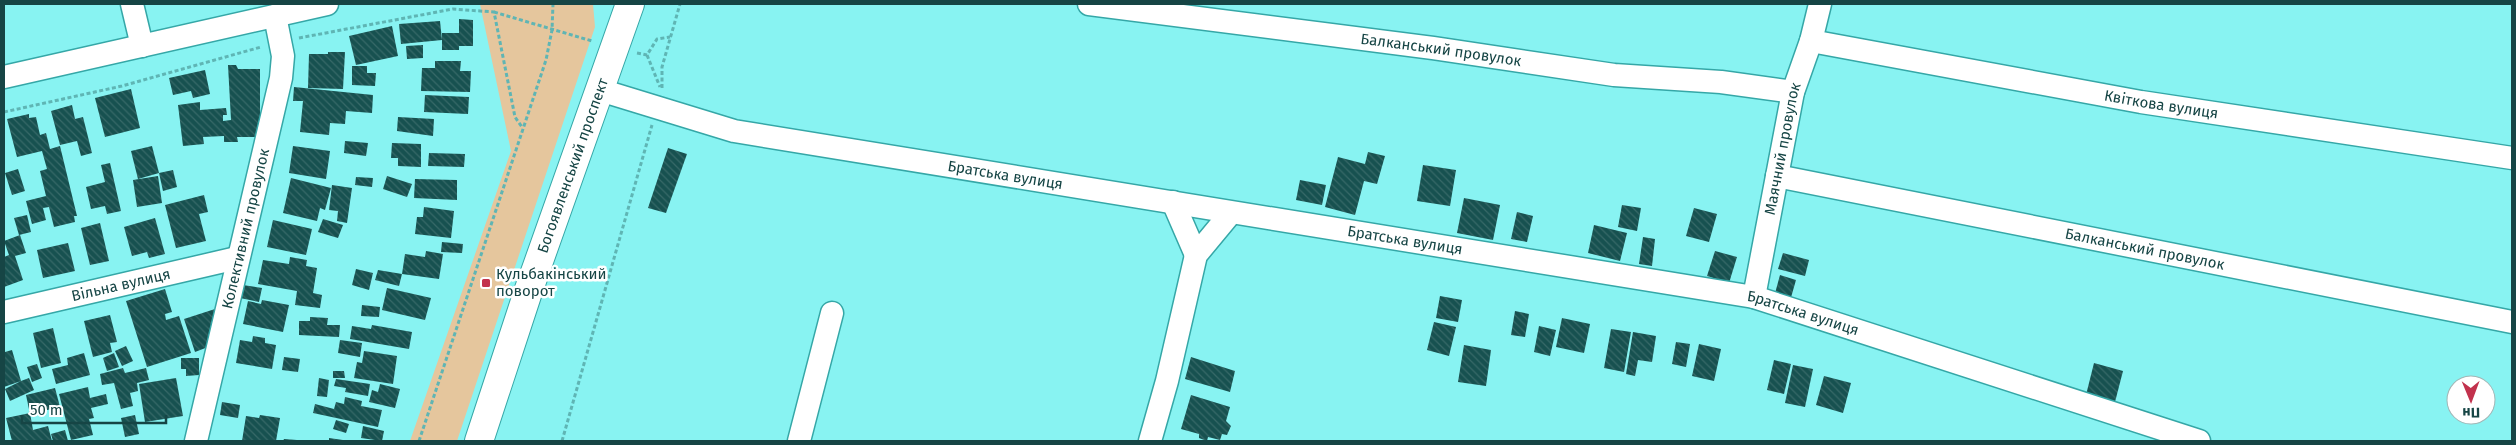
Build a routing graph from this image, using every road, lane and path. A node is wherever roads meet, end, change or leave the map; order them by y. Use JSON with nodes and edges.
{"nodes":[{"id":1,"x":132,"y":4,"type":"edge"},
{"id":2,"x":327,"y":4,"type":"edge"},
{"id":3,"x":553,"y":4,"type":"edge"},
{"id":4,"x":630,"y":4,"type":"edge"},
{"id":5,"x":680,"y":4,"type":"edge"},
{"id":6,"x":1089,"y":4,"type":"edge"},
{"id":7,"x":1820,"y":4,"type":"edge"},
{"id":8,"x":494,"y":12,"type":"dead end"},
{"id":9,"x":275,"y":16,"type":"junction"},
{"id":10,"x":552,"y":30,"type":"junction"},
{"id":11,"x":670,"y":37,"type":"junction"},
{"id":12,"x":1811,"y":41,"type":"junction"},
{"id":13,"x":142,"y":46,"type":"junction"},
{"id":14,"x":616,"y":49,"type":"junction"},
{"id":15,"x":647,"y":55,"type":"junction"},
{"id":16,"x":4,"y":77,"type":"edge"},
{"id":17,"x":600,"y":90,"type":"junction"},
{"id":18,"x":1792,"y":92,"type":"junction"},
{"id":19,"x":658,"y":107,"type":"junction"},
{"id":20,"x":2512,"y":158,"type":"edge"},
{"id":21,"x":1777,"y":176,"type":"junction"},
{"id":22,"x":1173,"y":202,"type":"junction"},
{"id":23,"x":1230,"y":214,"type":"junction"},
{"id":24,"x":1196,"y":255,"type":"junction"},
{"id":25,"x":237,"y":258,"type":"junction"},
{"id":26,"x":1754,"y":297,"type":"junction"},
{"id":27,"x":4,"y":312,"type":"edge"},
{"id":28,"x":832,"y":313,"type":"dead end"},
{"id":29,"x":2512,"y":322,"type":"edge"},
{"id":30,"x":192,"y":440,"type":"edge"},
{"id":31,"x":419,"y":441,"type":"edge"},
{"id":32,"x":479,"y":441,"type":"edge"},
{"id":33,"x":562,"y":441,"type":"edge"},
{"id":34,"x":799,"y":441,"type":"edge"},
{"id":35,"x":1150,"y":441,"type":"edge"},
{"id":36,"x":2199,"y":441,"type":"edge"}],
"edges":[{"from":1,"to":13,"type":"street"},
{"from":2,"to":9,"type":"street"},
{"from":3,"to":10,"type":"path"},
{"from":4,"to":14,"type":"main road","name":"Богоявленський проспект"},
{"from":5,"to":11,"type":"path"},
{"from":6,"to":18,"type":"street","name":"Балканський провулок"},
{"from":7,"to":12,"type":"street","name":"Маячний провулок"},
{"from":8,"to":10,"type":"path"},
{"from":9,"to":13,"type":"street"},
{"from":9,"to":25,"type":"street","name":"Колективний провулок"},
{"from":10,"to":14,"type":"path"},
{"from":10,"to":31,"type":"path"},
{"from":11,"to":15,"type":"path"},
{"from":11,"to":15,"type":"path"},
{"from":12,"to":18,"type":"street","name":"Маячний провулок"},
{"from":12,"to":20,"type":"street","name":"Квіткова вулиця"},
{"from":13,"to":16,"type":"street"},
{"from":14,"to":15,"type":"path"},
{"from":14,"to":17,"type":"main road","name":"Богоявленський проспект"},
{"from":17,"to":19,"type":"street","name":"Братська вулиця"},
{"from":17,"to":32,"type":"main road","name":"Богоявленський проспект"},
{"from":18,"to":21,"type":"street","name":"Маячний провулок"},
{"from":19,"to":22,"type":"street","name":"Братська вулиця"},
{"from":19,"to":33,"type":"path"},
{"from":21,"to":26,"type":"street","name":"Маячний провулок"},
{"from":21,"to":29,"type":"street","name":"Балканський провулок"},
{"from":22,"to":23,"type":"street","name":"Братська вулиця"},
{"from":22,"to":24,"type":"street"},
{"from":23,"to":24,"type":"street"},
{"from":23,"to":26,"type":"street","name":"Братська вулиця"},
{"from":24,"to":35,"type":"street"},
{"from":25,"to":27,"type":"street","name":"Вільна вулиця"},
{"from":25,"to":30,"type":"street","name":"Колективний провулок"},
{"from":26,"to":36,"type":"street","name":"Братська вулиця"},
{"from":28,"to":34,"type":"street"}]}
